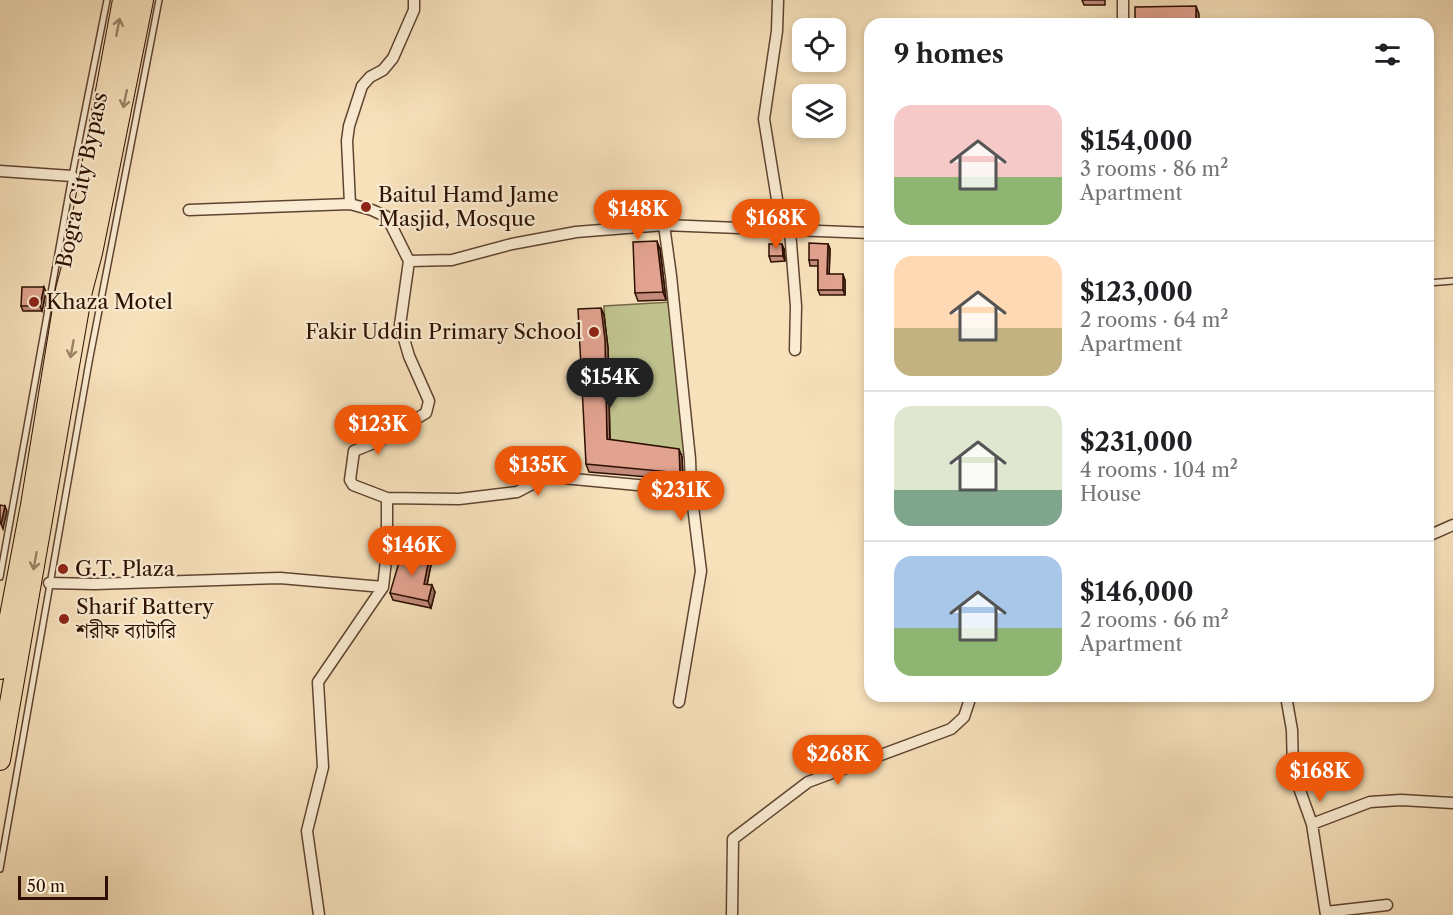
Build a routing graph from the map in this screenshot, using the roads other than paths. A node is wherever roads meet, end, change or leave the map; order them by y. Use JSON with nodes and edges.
{"nodes":[{"id":1,"x":107,"y":0,"type":"edge"},
{"id":2,"x":123,"y":0,"type":"edge"},
{"id":3,"x":143,"y":0,"type":"edge"},
{"id":4,"x":159,"y":0,"type":"edge"},
{"id":5,"x":414,"y":0,"type":"edge"},
{"id":6,"x":778,"y":0,"type":"edge"},
{"id":7,"x":1123,"y":0,"type":"edge"},
{"id":8,"x":1123,"y":18,"type":"edge"},
{"id":9,"x":103,"y":63,"type":"junction"},
{"id":10,"x":139,"y":64,"type":"junction"},
{"id":11,"x":0,"y":171,"type":"edge"},
{"id":12,"x":72,"y":176,"type":"junction"},
{"id":13,"x":350,"y":204,"type":"junction"},
{"id":14,"x":189,"y":210,"type":"dead end"},
{"id":15,"x":664,"y":225,"type":"junction"},
{"id":16,"x":790,"y":231,"type":"junction"},
{"id":17,"x":864,"y":233,"type":"edge"},
{"id":18,"x":409,"y":261,"type":"junction"},
{"id":19,"x":1453,"y":282,"type":"edge"},
{"id":20,"x":1434,"y":283,"type":"edge"},
{"id":21,"x":74,"y":290,"type":"junction"},
{"id":22,"x":795,"y":350,"type":"dead end"},
{"id":23,"x":691,"y":490,"type":"junction"},
{"id":24,"x":387,"y":498,"type":"junction"},
{"id":25,"x":1453,"y":525,"type":"edge"},
{"id":26,"x":1434,"y":533,"type":"edge"},
{"id":27,"x":0,"y":578,"type":"edge"},
{"id":28,"x":49,"y":584,"type":"junction"},
{"id":29,"x":383,"y":587,"type":"junction"},
{"id":30,"x":0,"y":669,"type":"edge"},
{"id":31,"x":679,"y":702,"type":"dead end"},
{"id":32,"x":968,"y":702,"type":"edge"},
{"id":33,"x":1287,"y":702,"type":"edge"},
{"id":34,"x":0,"y":760,"type":"edge"},
{"id":35,"x":1453,"y":803,"type":"edge"},
{"id":36,"x":1312,"y":824,"type":"junction"},
{"id":37,"x":0,"y":870,"type":"edge"},
{"id":38,"x":1387,"y":905,"type":"dead end"},
{"id":39,"x":1326,"y":913,"type":"edge"},
{"id":40,"x":320,"y":915,"type":"edge"},
{"id":41,"x":732,"y":915,"type":"edge"}],
"edges":[{"from":1,"to":9,"type":"lane"},
{"from":9,"to":2,"type":"highway","name":"Bogra City Bypass","one_way":true},
{"from":3,"to":10,"type":"highway","name":"Bogra City Bypass"},
{"from":4,"to":10,"type":"lane"},
{"from":5,"to":13,"type":"street"},
{"from":6,"to":16,"type":"street"},
{"from":7,"to":8,"type":"street"},
{"from":9,"to":12,"type":"lane"},
{"from":9,"to":21,"type":"highway","name":"Bogra City Bypass"},
{"from":10,"to":21,"type":"highway","name":"Bogra City Bypass","one_way":true},
{"from":10,"to":28,"type":"lane"},
{"from":11,"to":12,"type":"street"},
{"from":12,"to":27,"type":"lane"},
{"from":13,"to":14,"type":"street"},
{"from":13,"to":18,"type":"street"},
{"from":15,"to":16,"type":"street"},
{"from":15,"to":18,"type":"street"},
{"from":15,"to":23,"type":"street"},
{"from":16,"to":17,"type":"street"},
{"from":16,"to":22,"type":"street"},
{"from":18,"to":24,"type":"street"},
{"from":19,"to":20,"type":"lane"},
{"from":21,"to":30,"type":"highway","name":"Bogra City Bypass"},
{"from":21,"to":34,"type":"highway","name":"Bogra City Bypass","one_way":true},
{"from":23,"to":24,"type":"street"},
{"from":23,"to":31,"type":"street"},
{"from":24,"to":29,"type":"street"},
{"from":25,"to":26,"type":"street"},
{"from":28,"to":29,"type":"street"},
{"from":28,"to":37,"type":"lane"},
{"from":29,"to":40,"type":"street"},
{"from":32,"to":41,"type":"street"},
{"from":33,"to":36,"type":"street"},
{"from":35,"to":36,"type":"street"},
{"from":36,"to":39,"type":"street"},
{"from":38,"to":39,"type":"street"}]}
